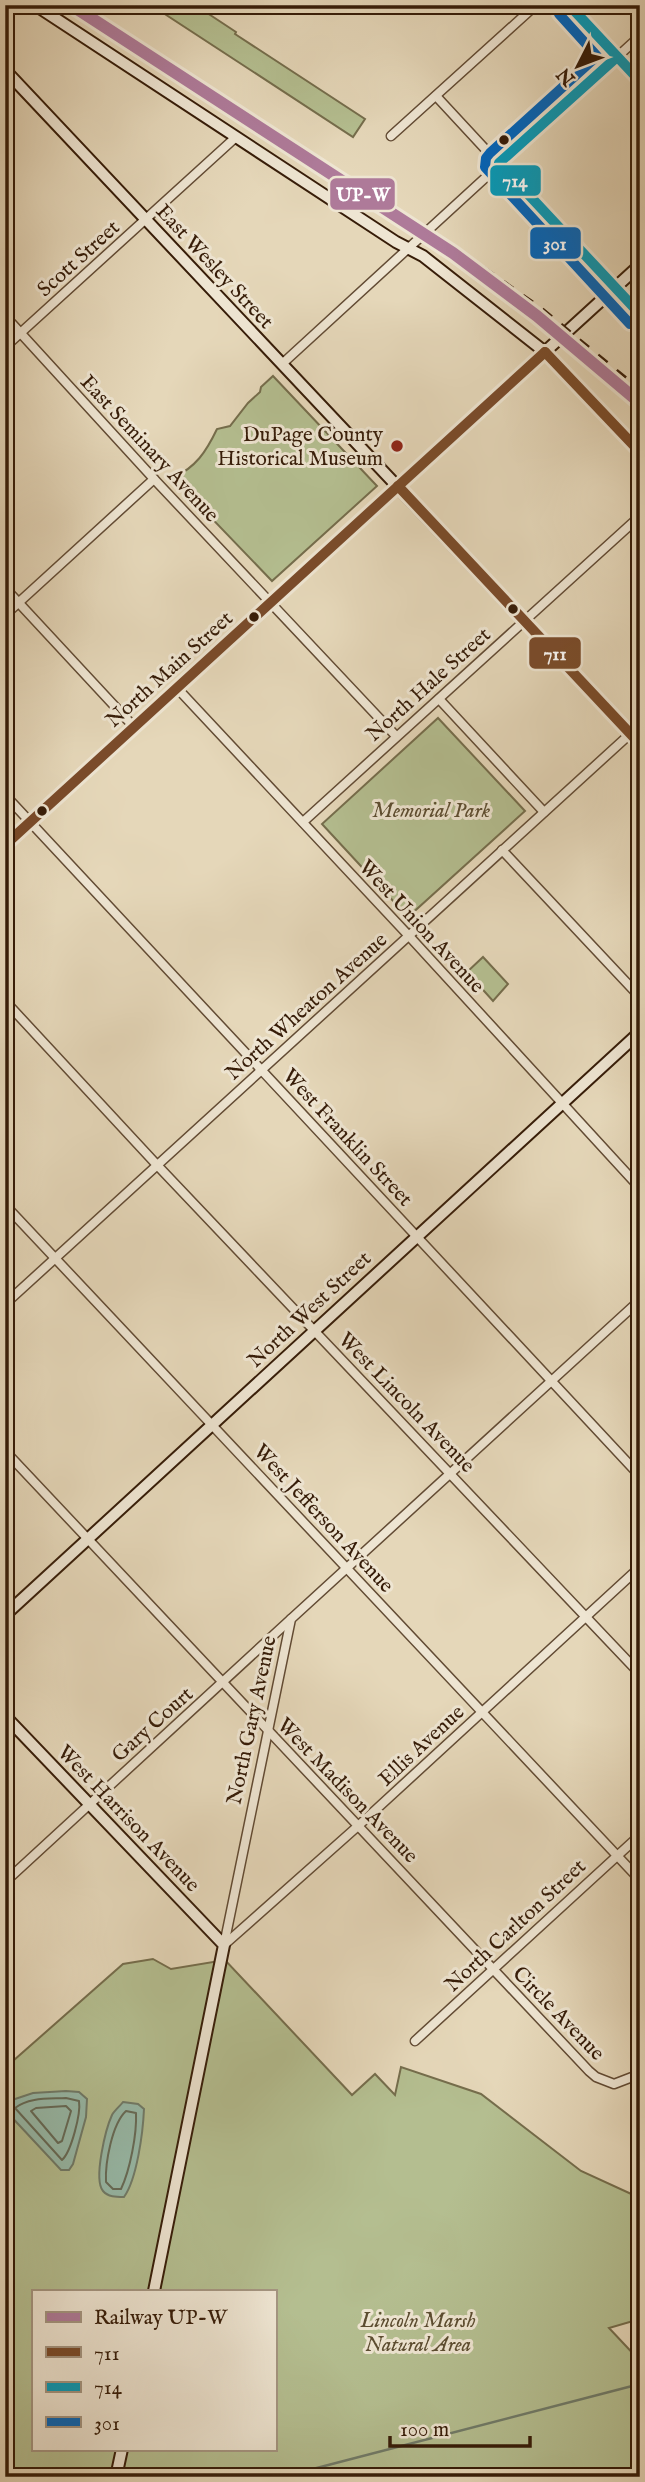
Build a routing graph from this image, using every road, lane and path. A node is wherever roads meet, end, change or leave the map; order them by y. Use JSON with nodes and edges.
{"nodes":[{"id":1,"x":35,"y":5,"type":"edge"},
{"id":2,"x":536,"y":5,"type":"edge"},
{"id":3,"x":569,"y":5,"type":"edge"},
{"id":4,"x":640,"y":36,"type":"edge"},
{"id":5,"x":617,"y":57,"type":"junction"},
{"id":6,"x":5,"y":70,"type":"edge"},
{"id":7,"x":640,"y":81,"type":"edge"},
{"id":8,"x":436,"y":96,"type":"junction"},
{"id":9,"x":391,"y":136,"type":"dead end"},
{"id":10,"x":236,"y":137,"type":"junction"},
{"id":11,"x":499,"y":163,"type":"junction"},
{"id":12,"x":145,"y":220,"type":"junction"},
{"id":13,"x":408,"y":248,"type":"junction"},
{"id":14,"x":640,"y":265,"type":"edge"},
{"id":15,"x":614,"y":288,"type":"junction"},
{"id":16,"x":640,"y":314,"type":"edge"},
{"id":17,"x":5,"y":316,"type":"edge"},
{"id":18,"x":21,"y":333,"type":"junction"},
{"id":19,"x":5,"y":347,"type":"edge"},
{"id":20,"x":545,"y":352,"type":"junction"},
{"id":21,"x":282,"y":364,"type":"junction"},
{"id":22,"x":640,"y":452,"type":"edge"},
{"id":23,"x":154,"y":480,"type":"junction"},
{"id":24,"x":398,"y":486,"type":"junction"},
{"id":25,"x":640,"y":516,"type":"edge"},
{"id":26,"x":5,"y":588,"type":"edge"},
{"id":27,"x":271,"y":602,"type":"junction"},
{"id":28,"x":19,"y":603,"type":"junction"},
{"id":29,"x":5,"y":615,"type":"edge"},
{"id":30,"x":525,"y":622,"type":"junction"},
{"id":31,"x":177,"y":688,"type":"junction"},
{"id":32,"x":439,"y":699,"type":"junction"},
{"id":33,"x":134,"y":727,"type":"junction"},
{"id":34,"x":630,"y":734,"type":"junction"},
{"id":35,"x":396,"y":736,"type":"junction"},
{"id":36,"x":640,"y":744,"type":"edge"},
{"id":37,"x":5,"y":795,"type":"edge"},
{"id":38,"x":544,"y":812,"type":"junction"},
{"id":39,"x":31,"y":822,"type":"junction"},
{"id":40,"x":303,"y":822,"type":"junction"},
{"id":41,"x":5,"y":845,"type":"edge"},
{"id":42,"x":502,"y":850,"type":"junction"},
{"id":43,"x":409,"y":936,"type":"junction"},
{"id":44,"x":640,"y":997,"type":"edge"},
{"id":45,"x":5,"y":1001,"type":"edge"},
{"id":46,"x":640,"y":1032,"type":"edge"},
{"id":47,"x":261,"y":1071,"type":"junction"},
{"id":48,"x":561,"y":1105,"type":"junction"},
{"id":49,"x":157,"y":1165,"type":"junction"},
{"id":50,"x":640,"y":1188,"type":"edge"},
{"id":51,"x":5,"y":1205,"type":"edge"},
{"id":52,"x":418,"y":1236,"type":"junction"},
{"id":53,"x":55,"y":1259,"type":"junction"},
{"id":54,"x":640,"y":1300,"type":"edge"},
{"id":55,"x":5,"y":1304,"type":"edge"},
{"id":56,"x":314,"y":1331,"type":"junction"},
{"id":57,"x":551,"y":1381,"type":"junction"},
{"id":58,"x":212,"y":1425,"type":"junction"},
{"id":59,"x":5,"y":1451,"type":"edge"},
{"id":60,"x":450,"y":1474,"type":"junction"},
{"id":61,"x":640,"y":1476,"type":"edge"},
{"id":62,"x":87,"y":1539,"type":"junction"},
{"id":63,"x":640,"y":1567,"type":"edge"},
{"id":64,"x":348,"y":1569,"type":"junction"},
{"id":65,"x":5,"y":1615,"type":"edge"},
{"id":66,"x":586,"y":1617,"type":"junction"},
{"id":67,"x":292,"y":1619,"type":"junction"},
{"id":68,"x":640,"y":1674,"type":"edge"},
{"id":69,"x":223,"y":1683,"type":"junction"},
{"id":70,"x":482,"y":1712,"type":"junction"},
{"id":71,"x":5,"y":1716,"type":"edge"},
{"id":72,"x":267,"y":1731,"type":"junction"},
{"id":73,"x":90,"y":1805,"type":"junction"},
{"id":74,"x":358,"y":1826,"type":"junction"},
{"id":75,"x":640,"y":1835,"type":"edge"},
{"id":76,"x":617,"y":1855,"type":"junction"},
{"id":77,"x":640,"y":1880,"type":"edge"},
{"id":78,"x":5,"y":1882,"type":"edge"},
{"id":79,"x":224,"y":1945,"type":"junction"},
{"id":80,"x":493,"y":1969,"type":"junction"},
{"id":81,"x":415,"y":2041,"type":"dead end"},
{"id":82,"x":640,"y":2074,"type":"edge"},
{"id":83,"x":154,"y":2290,"type":"edge"},
{"id":84,"x":122,"y":2450,"type":"edge"},
{"id":85,"x":116,"y":2477,"type":"edge"}],
"edges":[{"from":1,"to":10,"type":"street"},
{"from":2,"to":8,"type":"street"},
{"from":3,"to":5,"type":"street"},
{"from":4,"to":5,"type":"street"},
{"from":5,"to":7,"type":"street"},
{"from":5,"to":11,"type":"street"},
{"from":6,"to":12,"type":"street","name":"East Wesley Street"},
{"from":8,"to":9,"type":"street"},
{"from":8,"to":11,"type":"street"},
{"from":10,"to":12,"type":"street","name":"Scott Street"},
{"from":10,"to":13,"type":"street"},
{"from":11,"to":13,"type":"street"},
{"from":11,"to":15,"type":"street"},
{"from":12,"to":18,"type":"street","name":"Scott Street"},
{"from":12,"to":21,"type":"street","name":"East Wesley Street"},
{"from":13,"to":20,"type":"street"},
{"from":13,"to":21,"type":"street"},
{"from":14,"to":15,"type":"street","name":"North Main Street"},
{"from":15,"to":16,"type":"street"},
{"from":15,"to":20,"type":"street","name":"North Main Street"},
{"from":17,"to":18,"type":"street","name":"East Seminary Avenue"},
{"from":18,"to":19,"type":"street","name":"Scott Street"},
{"from":18,"to":23,"type":"street","name":"East Seminary Avenue"},
{"from":20,"to":22,"type":"street"},
{"from":20,"to":24,"type":"street","name":"North Main Street"},
{"from":21,"to":24,"type":"street","name":"East Wesley Street"},
{"from":23,"to":27,"type":"street","name":"East Seminary Avenue"},
{"from":23,"to":28,"type":"street"},
{"from":24,"to":27,"type":"street","name":"North Main Street"},
{"from":24,"to":30,"type":"street","name":"East Wesley Street"},
{"from":25,"to":30,"type":"street","name":"North Hale Street"},
{"from":26,"to":28,"type":"street"},
{"from":27,"to":31,"type":"street","name":"North Main Street"},
{"from":27,"to":35,"type":"street","name":"East Seminary Avenue"},
{"from":28,"to":29,"type":"street"},
{"from":28,"to":33,"type":"street"},
{"from":30,"to":32,"type":"street","name":"North Hale Street"},
{"from":30,"to":34,"type":"street","name":"East Wesley Street"},
{"from":31,"to":33,"type":"street","name":"North Main Street"},
{"from":31,"to":40,"type":"street","name":"West Union Avenue"},
{"from":32,"to":35,"type":"street","name":"North Hale Street"},
{"from":32,"to":38,"type":"street"},
{"from":33,"to":39,"type":"street","name":"North Main Street"},
{"from":34,"to":36,"type":"street","name":"East Wesley Street"},
{"from":34,"to":38,"type":"street","name":"North Wheaton Avenue"},
{"from":35,"to":40,"type":"street","name":"North Hale Street"},
{"from":37,"to":39,"type":"street","name":"West Franklin Street"},
{"from":38,"to":42,"type":"street","name":"North Wheaton Avenue"},
{"from":39,"to":41,"type":"street","name":"North Main Street"},
{"from":39,"to":47,"type":"street","name":"West Franklin Street"},
{"from":40,"to":43,"type":"street","name":"West Union Avenue"},
{"from":42,"to":43,"type":"street","name":"North Wheaton Avenue"},
{"from":42,"to":44,"type":"street"},
{"from":43,"to":47,"type":"street","name":"North Wheaton Avenue"},
{"from":43,"to":48,"type":"street","name":"West Union Avenue"},
{"from":45,"to":49,"type":"street","name":"West Lincoln Avenue"},
{"from":46,"to":48,"type":"street","name":"North West Street"},
{"from":47,"to":49,"type":"street","name":"North Wheaton Avenue"},
{"from":47,"to":52,"type":"street","name":"West Franklin Street"},
{"from":48,"to":50,"type":"street","name":"West Union Avenue"},
{"from":48,"to":52,"type":"street","name":"North West Street"},
{"from":49,"to":53,"type":"street","name":"North Wheaton Avenue"},
{"from":49,"to":56,"type":"street","name":"West Lincoln Avenue"},
{"from":51,"to":53,"type":"street","name":"West Jefferson Avenue"},
{"from":52,"to":56,"type":"street","name":"North West Street"},
{"from":52,"to":57,"type":"street","name":"West Franklin Street"},
{"from":53,"to":55,"type":"street","name":"North Wheaton Avenue"},
{"from":53,"to":58,"type":"street","name":"West Jefferson Avenue"},
{"from":54,"to":57,"type":"street","name":"North Gary Avenue"},
{"from":56,"to":58,"type":"street","name":"North West Street"},
{"from":56,"to":60,"type":"street","name":"West Lincoln Avenue"},
{"from":57,"to":60,"type":"street","name":"North Gary Avenue"},
{"from":57,"to":61,"type":"street","name":"West Franklin Street"},
{"from":58,"to":62,"type":"street","name":"North West Street"},
{"from":58,"to":64,"type":"street","name":"West Jefferson Avenue"},
{"from":59,"to":62,"type":"street","name":"West Madison Avenue"},
{"from":60,"to":64,"type":"street","name":"North Gary Avenue"},
{"from":60,"to":66,"type":"street","name":"West Lincoln Avenue"},
{"from":62,"to":65,"type":"street","name":"North West Street"},
{"from":62,"to":69,"type":"street","name":"West Madison Avenue"},
{"from":63,"to":66,"type":"street","name":"Ellis Avenue"},
{"from":64,"to":67,"type":"street","name":"North Gary Avenue"},
{"from":64,"to":70,"type":"street","name":"West Jefferson Avenue"},
{"from":66,"to":68,"type":"street","name":"West Lincoln Avenue"},
{"from":66,"to":70,"type":"street","name":"Ellis Avenue"},
{"from":67,"to":69,"type":"street","name":"Gary Court"},
{"from":67,"to":72,"type":"street","name":"North Gary Avenue"},
{"from":69,"to":72,"type":"street","name":"West Madison Avenue"},
{"from":69,"to":73,"type":"street","name":"Gary Court"},
{"from":70,"to":74,"type":"street","name":"Ellis Avenue"},
{"from":70,"to":76,"type":"street","name":"West Jefferson Avenue"},
{"from":71,"to":73,"type":"street","name":"West Harrison Avenue"},
{"from":72,"to":74,"type":"street","name":"West Madison Avenue"},
{"from":72,"to":79,"type":"street","name":"North Gary Avenue"},
{"from":73,"to":78,"type":"street","name":"Gary Court"},
{"from":73,"to":79,"type":"street","name":"West Harrison Avenue"},
{"from":74,"to":79,"type":"street","name":"Ellis Avenue"},
{"from":74,"to":80,"type":"street","name":"West Madison Avenue"},
{"from":75,"to":76,"type":"street","name":"North Carlton Street"},
{"from":76,"to":77,"type":"street"},
{"from":76,"to":80,"type":"street","name":"North Carlton Street"},
{"from":79,"to":83,"type":"street","name":"North Gary Avenue"},
{"from":80,"to":81,"type":"street","name":"North Carlton Street"},
{"from":80,"to":82,"type":"street","name":"Circle Avenue"},
{"from":84,"to":85,"type":"street"}]}
